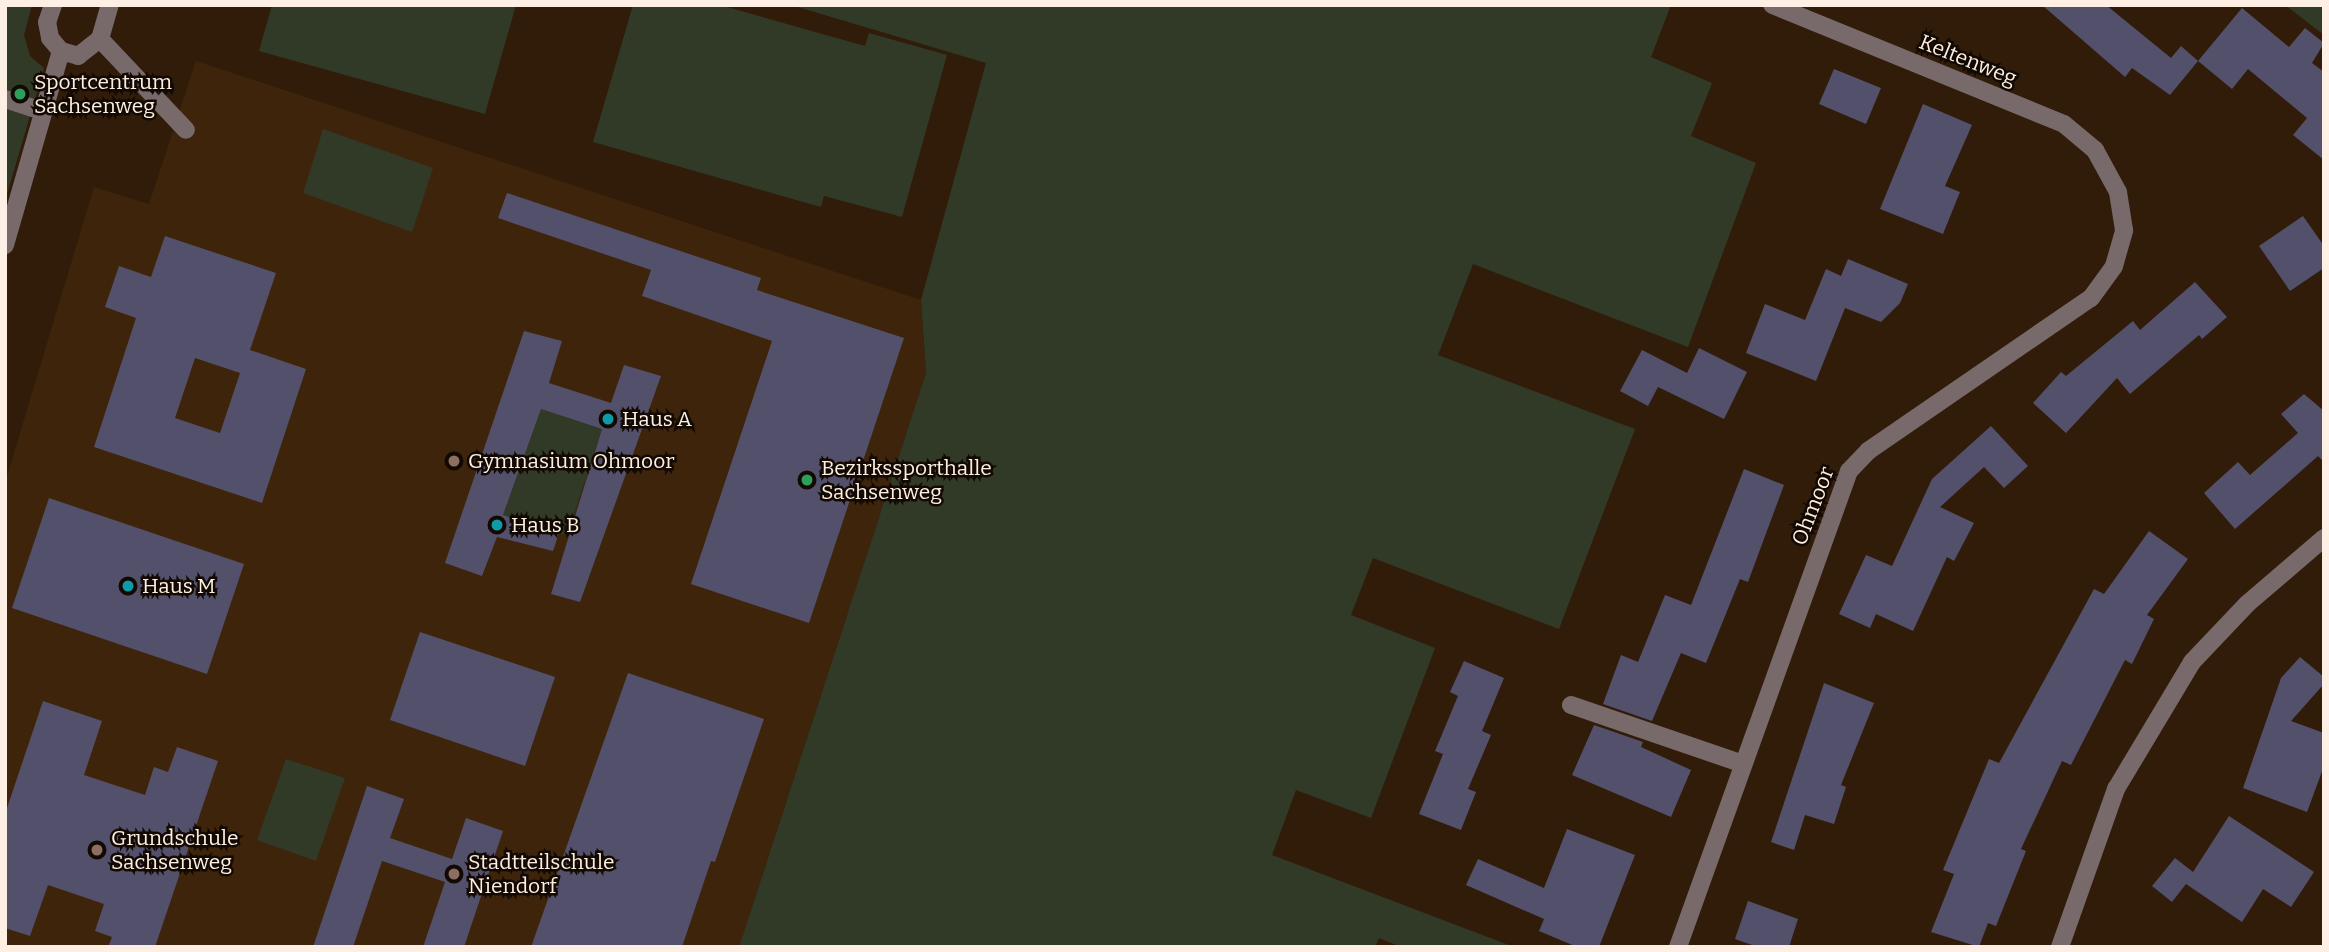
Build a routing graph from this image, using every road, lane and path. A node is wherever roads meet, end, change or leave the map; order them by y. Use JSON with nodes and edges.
{"nodes":[{"id":1,"x":53,"y":5,"type":"edge"},
{"id":2,"x":110,"y":5,"type":"edge"},
{"id":3,"x":1772,"y":5,"type":"edge"},
{"id":4,"x":100,"y":39,"type":"junction"},
{"id":5,"x":61,"y":51,"type":"junction"},
{"id":6,"x":5,"y":99,"type":"edge"},
{"id":7,"x":43,"y":111,"type":"junction"},
{"id":8,"x":186,"y":130,"type":"dead end"},
{"id":9,"x":2118,"y":191,"type":"joint"},
{"id":10,"x":5,"y":246,"type":"edge"},
{"id":11,"x":2324,"y":538,"type":"edge"},
{"id":12,"x":1571,"y":705,"type":"dead end"},
{"id":13,"x":1743,"y":764,"type":"junction"},
{"id":14,"x":1678,"y":947,"type":"edge"},
{"id":15,"x":2060,"y":947,"type":"edge"}],
"edges":[{"from":1,"to":5,"type":"street"},
{"from":2,"to":4,"type":"street"},
{"from":3,"to":9,"type":"street","name":"Keltenweg"},
{"from":4,"to":5,"type":"street"},
{"from":4,"to":8,"type":"street"},
{"from":5,"to":7,"type":"street"},
{"from":6,"to":7,"type":"street"},
{"from":7,"to":10,"type":"street"},
{"from":9,"to":13,"type":"street","name":"Ohmoor"},
{"from":11,"to":15,"type":"street"},
{"from":12,"to":13,"type":"street"},
{"from":13,"to":14,"type":"street","name":"Ohmoor"}]}
